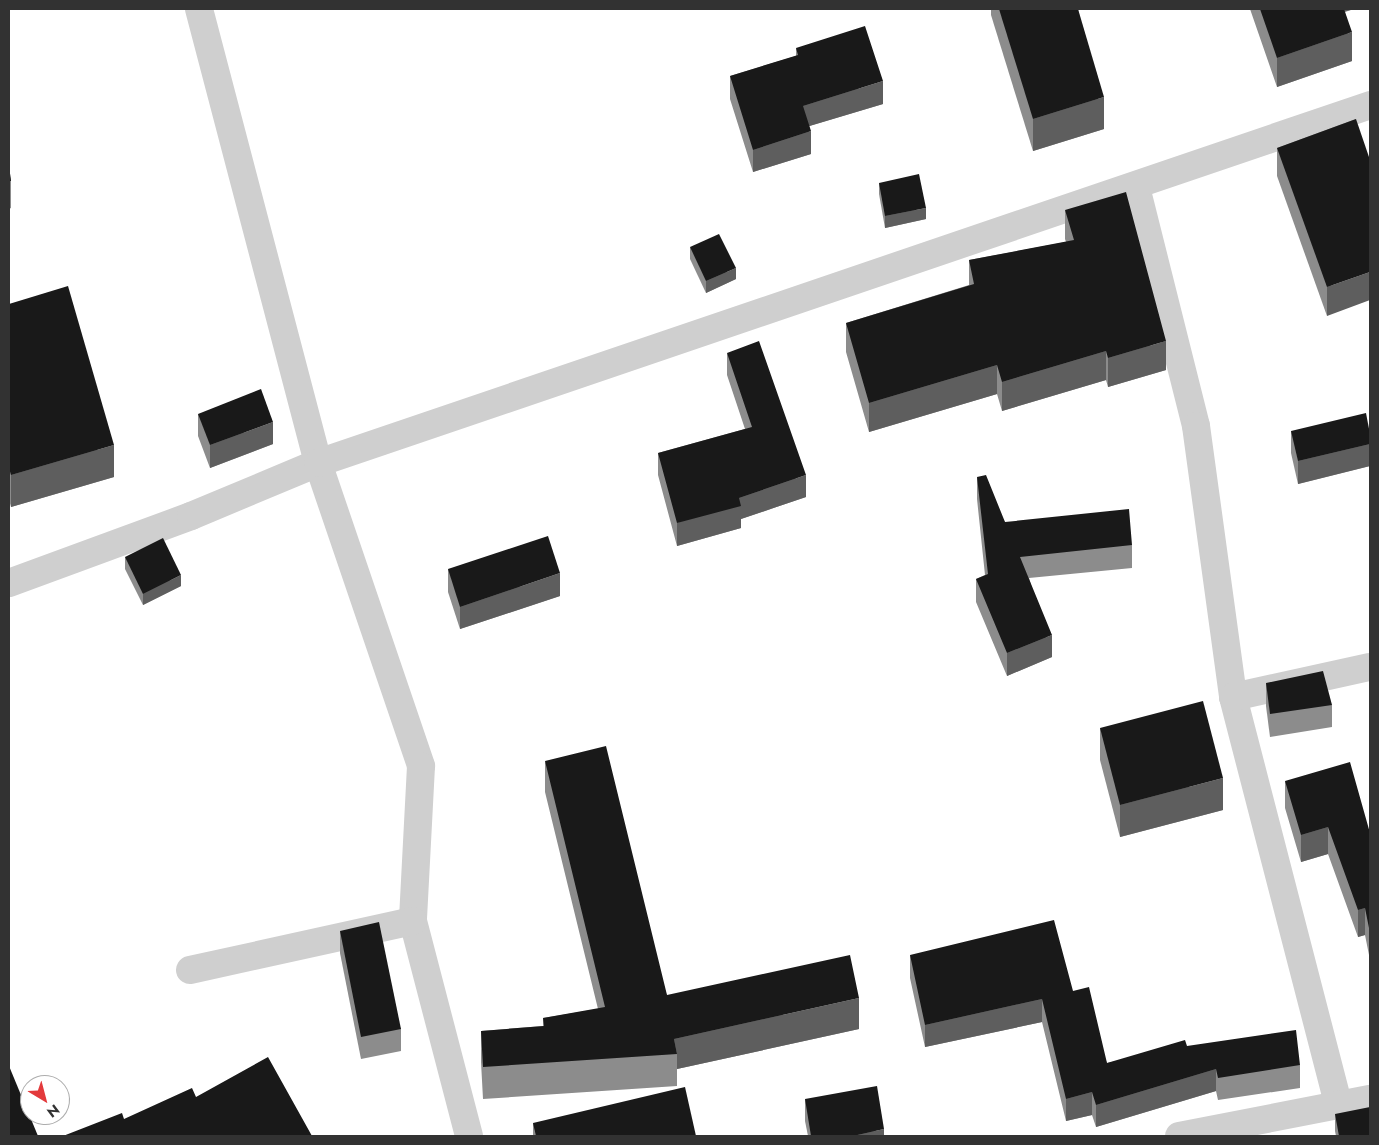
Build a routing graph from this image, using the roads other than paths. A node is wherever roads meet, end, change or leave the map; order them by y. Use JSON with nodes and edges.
{"nodes":[{"id":1,"x":199,"y":9,"type":"edge"},
{"id":2,"x":1370,"y":106,"type":"edge"},
{"id":3,"x":1136,"y":187,"type":"junction"},
{"id":4,"x":318,"y":463,"type":"junction"},
{"id":5,"x":9,"y":582,"type":"edge"},
{"id":6,"x":1370,"y":667,"type":"edge"},
{"id":7,"x":1233,"y":697,"type":"junction"},
{"id":8,"x":413,"y":921,"type":"junction"},
{"id":9,"x":190,"y":970,"type":"dead end"},
{"id":10,"x":1370,"y":1099,"type":"edge"},
{"id":11,"x":1338,"y":1104,"type":"junction"},
{"id":12,"x":469,"y":1136,"type":"edge"},
{"id":13,"x":1179,"y":1136,"type":"edge"}],
"edges":[{"from":1,"to":4,"type":"street"},
{"from":2,"to":3,"type":"street"},
{"from":3,"to":4,"type":"street"},
{"from":3,"to":7,"type":"street"},
{"from":4,"to":5,"type":"street"},
{"from":4,"to":8,"type":"street"},
{"from":6,"to":7,"type":"street"},
{"from":7,"to":11,"type":"street"},
{"from":8,"to":9,"type":"street"},
{"from":8,"to":12,"type":"street"},
{"from":10,"to":11,"type":"street"},
{"from":11,"to":13,"type":"street"}]}
